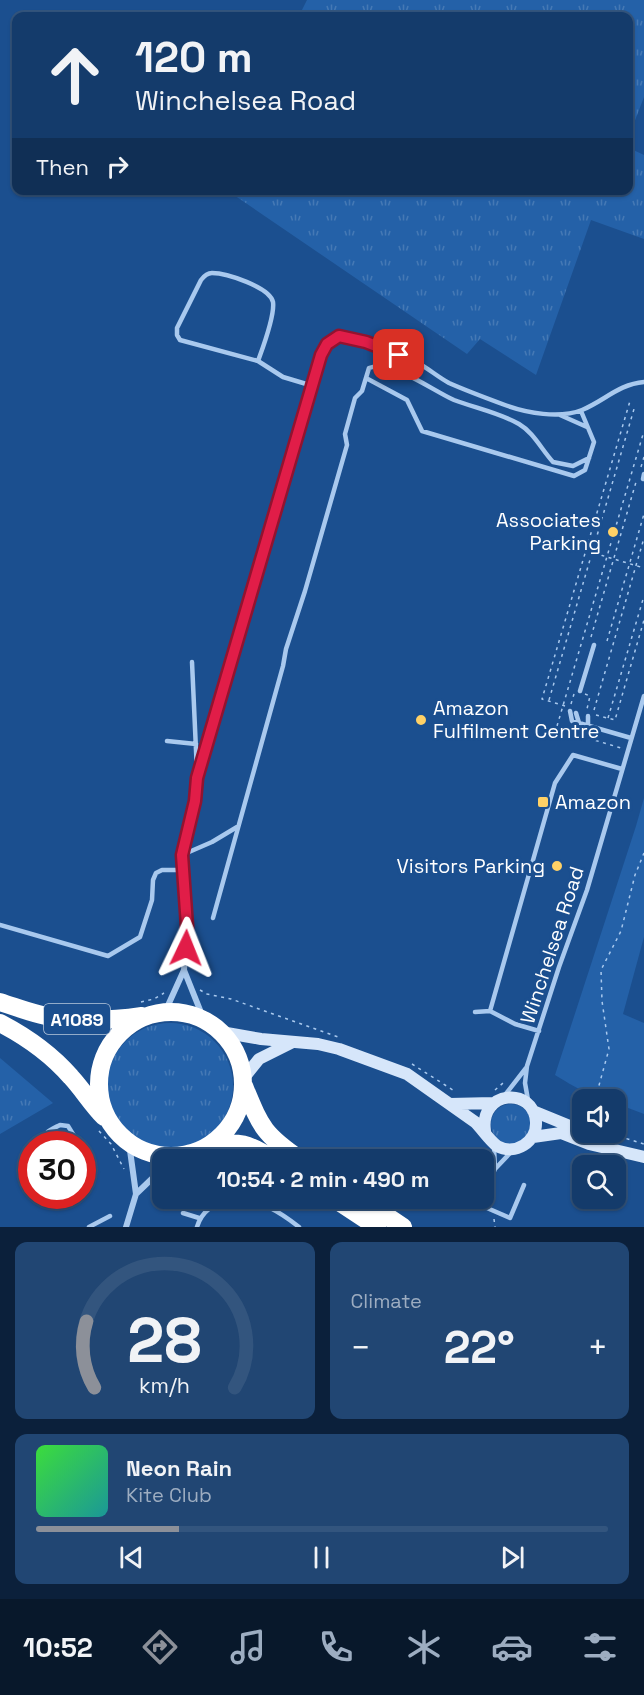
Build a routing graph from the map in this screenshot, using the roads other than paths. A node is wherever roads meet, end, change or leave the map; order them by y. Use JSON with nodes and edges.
{"nodes":[{"id":1,"x":258,"y":361,"type":"junction"},
{"id":2,"x":366,"y":378,"type":"junction"},
{"id":3,"x":644,"y":382,"type":"edge"},
{"id":4,"x":313,"y":386,"type":"junction"},
{"id":5,"x":581,"y":411,"type":"junction"},
{"id":6,"x":557,"y":414,"type":"junction"},
{"id":7,"x":590,"y":429,"type":"junction"},
{"id":8,"x":589,"y":459,"type":"junction"},
{"id":9,"x":594,"y":645,"type":"dead end"},
{"id":10,"x":192,"y":662,"type":"dead end"},
{"id":11,"x":579,"y":692,"type":"road end"},
{"id":12,"x":644,"y":696,"type":"edge"},
{"id":13,"x":570,"y":711,"type":"dead end"},
{"id":14,"x":576,"y":713,"type":"dead end"},
{"id":15,"x":587,"y":714,"type":"road end"},
{"id":16,"x":579,"y":723,"type":"junction"},
{"id":17,"x":588,"y":726,"type":"junction"},
{"id":18,"x":632,"y":738,"type":"junction"},
{"id":19,"x":167,"y":741,"type":"dead end"},
{"id":20,"x":196,"y":744,"type":"junction"},
{"id":21,"x":622,"y":769,"type":"junction"},
{"id":22,"x":197,"y":778,"type":"junction"},
{"id":23,"x":237,"y":827,"type":"junction"},
{"id":24,"x":182,"y":855,"type":"junction"},
{"id":25,"x":182,"y":870,"type":"junction"},
{"id":26,"x":213,"y":918,"type":"dead end"},
{"id":27,"x":0,"y":925,"type":"edge"},
{"id":28,"x":184,"y":970,"type":"junction"},
{"id":29,"x":0,"y":1002,"type":"edge"},
{"id":30,"x":154,"y":1009,"type":"junction"},
{"id":31,"x":490,"y":1011,"type":"junction"},
{"id":32,"x":476,"y":1012,"type":"dead end"},
{"id":33,"x":204,"y":1020,"type":"junction"},
{"id":34,"x":0,"y":1023,"type":"edge"},
{"id":35,"x":539,"y":1031,"type":"junction"},
{"id":36,"x":221,"y":1032,"type":"junction"},
{"id":37,"x":292,"y":1043,"type":"junction"},
{"id":38,"x":527,"y":1066,"type":"junction"},
{"id":39,"x":243,"y":1082,"type":"junction"},
{"id":40,"x":498,"y":1101,"type":"junction"},
{"id":41,"x":449,"y":1104,"type":"junction"},
{"id":42,"x":531,"y":1108,"type":"junction"},
{"id":43,"x":572,"y":1126,"type":"edge"},
{"id":44,"x":114,"y":1128,"type":"junction"},
{"id":45,"x":50,"y":1131,"type":"edge"},
{"id":46,"x":71,"y":1131,"type":"edge"},
{"id":47,"x":485,"y":1131,"type":"junction"},
{"id":48,"x":532,"y":1137,"type":"junction"},
{"id":49,"x":129,"y":1143,"type":"junction"},
{"id":50,"x":605,"y":1143,"type":"edge"},
{"id":51,"x":494,"y":1144,"type":"junction"},
{"id":52,"x":210,"y":1145,"type":"junction"},
{"id":53,"x":201,"y":1149,"type":"edge"},
{"id":54,"x":255,"y":1149,"type":"edge"},
{"id":55,"x":285,"y":1149,"type":"edge"},
{"id":56,"x":514,"y":1149,"type":"junction"},
{"id":57,"x":616,"y":1149,"type":"junction"},
{"id":58,"x":152,"y":1153,"type":"edge"},
{"id":59,"x":644,"y":1157,"type":"edge"},
{"id":60,"x":495,"y":1169,"type":"joint"},
{"id":61,"x":152,"y":1179,"type":"edge"},
{"id":62,"x":524,"y":1185,"type":"dead end"},
{"id":63,"x":136,"y":1194,"type":"junction"},
{"id":64,"x":208,"y":1209,"type":"edge"},
{"id":65,"x":272,"y":1209,"type":"edge"},
{"id":66,"x":350,"y":1209,"type":"edge"},
{"id":67,"x":376,"y":1209,"type":"edge"},
{"id":68,"x":490,"y":1209,"type":"edge"},
{"id":69,"x":183,"y":1213,"type":"dead end"},
{"id":70,"x":110,"y":1216,"type":"dead end"},
{"id":71,"x":200,"y":1218,"type":"junction"},
{"id":72,"x":89,"y":1227,"type":"edge"},
{"id":73,"x":126,"y":1227,"type":"edge"},
{"id":74,"x":197,"y":1227,"type":"edge"},
{"id":75,"x":299,"y":1227,"type":"edge"},
{"id":76,"x":377,"y":1227,"type":"edge"},
{"id":77,"x":403,"y":1227,"type":"edge"}],
"edges":[{"from":1,"to":1,"type":"lane"},
{"from":1,"to":4,"type":"lane"},
{"from":2,"to":8,"type":"lane"},
{"from":2,"to":8,"type":"lane"},
{"from":2,"to":23,"type":"lane"},
{"from":3,"to":5,"type":"lane"},
{"from":4,"to":6,"type":"lane"},
{"from":4,"to":22,"type":"lane"},
{"from":5,"to":6,"type":"lane"},
{"from":5,"to":7,"type":"lane"},
{"from":6,"to":7,"type":"lane"},
{"from":7,"to":8,"type":"lane"},
{"from":9,"to":11,"type":"lane"},
{"from":10,"to":20,"type":"lane"},
{"from":12,"to":18,"type":"lane","name":"Winchelsea Road"},
{"from":13,"to":16,"type":"lane"},
{"from":14,"to":16,"type":"lane"},
{"from":15,"to":17,"type":"lane"},
{"from":16,"to":17,"type":"lane"},
{"from":17,"to":18,"type":"lane"},
{"from":18,"to":21,"type":"lane","name":"Winchelsea Road"},
{"from":19,"to":20,"type":"lane"},
{"from":20,"to":22,"type":"lane"},
{"from":21,"to":31,"type":"lane"},
{"from":21,"to":35,"type":"lane","name":"Winchelsea Road"},
{"from":22,"to":24,"type":"street"},
{"from":23,"to":24,"type":"lane"},
{"from":23,"to":26,"type":"lane"},
{"from":24,"to":25,"type":"street"},
{"from":25,"to":27,"type":"lane"},
{"from":25,"to":28,"type":"street"},
{"from":28,"to":30,"type":"street"},
{"from":28,"to":33,"type":"street"},
{"from":29,"to":30,"type":"highway","number":"A1089"},
{"from":30,"to":33,"type":"highway"},
{"from":30,"to":44,"type":"highway"},
{"from":31,"to":32,"type":"lane"},
{"from":31,"to":35,"type":"lane"},
{"from":33,"to":36,"type":"highway"},
{"from":34,"to":44,"type":"highway","number":"A1089"},
{"from":35,"to":38,"type":"lane","name":"Winchelsea Road"},
{"from":36,"to":37,"type":"street"},
{"from":36,"to":39,"type":"highway"},
{"from":37,"to":39,"type":"street"},
{"from":37,"to":41,"type":"street"},
{"from":38,"to":40,"type":"lane","name":"Winchelsea Road"},
{"from":38,"to":42,"type":"lane","name":"Winchelsea Road"},
{"from":39,"to":52,"type":"highway"},
{"from":39,"to":55,"type":"highway"},
{"from":40,"to":41,"type":"street"},
{"from":40,"to":42,"type":"street"},
{"from":40,"to":47,"type":"street"},
{"from":41,"to":47,"type":"street"},
{"from":42,"to":43,"type":"street"},
{"from":42,"to":48,"type":"street"},
{"from":44,"to":49,"type":"highway"},
{"from":45,"to":46,"type":"lane"},
{"from":47,"to":51,"type":"street"},
{"from":48,"to":56,"type":"street"},
{"from":48,"to":57,"type":"street"},
{"from":49,"to":58,"type":"highway"},
{"from":49,"to":63,"type":"street"},
{"from":50,"to":57,"type":"street"},
{"from":51,"to":56,"type":"street"},
{"from":51,"to":60,"type":"lane"},
{"from":52,"to":53,"type":"highway"},
{"from":52,"to":54,"type":"highway"},
{"from":56,"to":60,"type":"lane"},
{"from":57,"to":59,"type":"street"},
{"from":61,"to":63,"type":"street"},
{"from":62,"to":68,"type":"lane"},
{"from":63,"to":73,"type":"street"},
{"from":64,"to":71,"type":"lane"},
{"from":65,"to":75,"type":"lane"},
{"from":66,"to":76,"type":"highway"},
{"from":67,"to":77,"type":"highway"},
{"from":69,"to":71,"type":"lane"},
{"from":70,"to":72,"type":"lane"},
{"from":71,"to":74,"type":"lane"}]}
